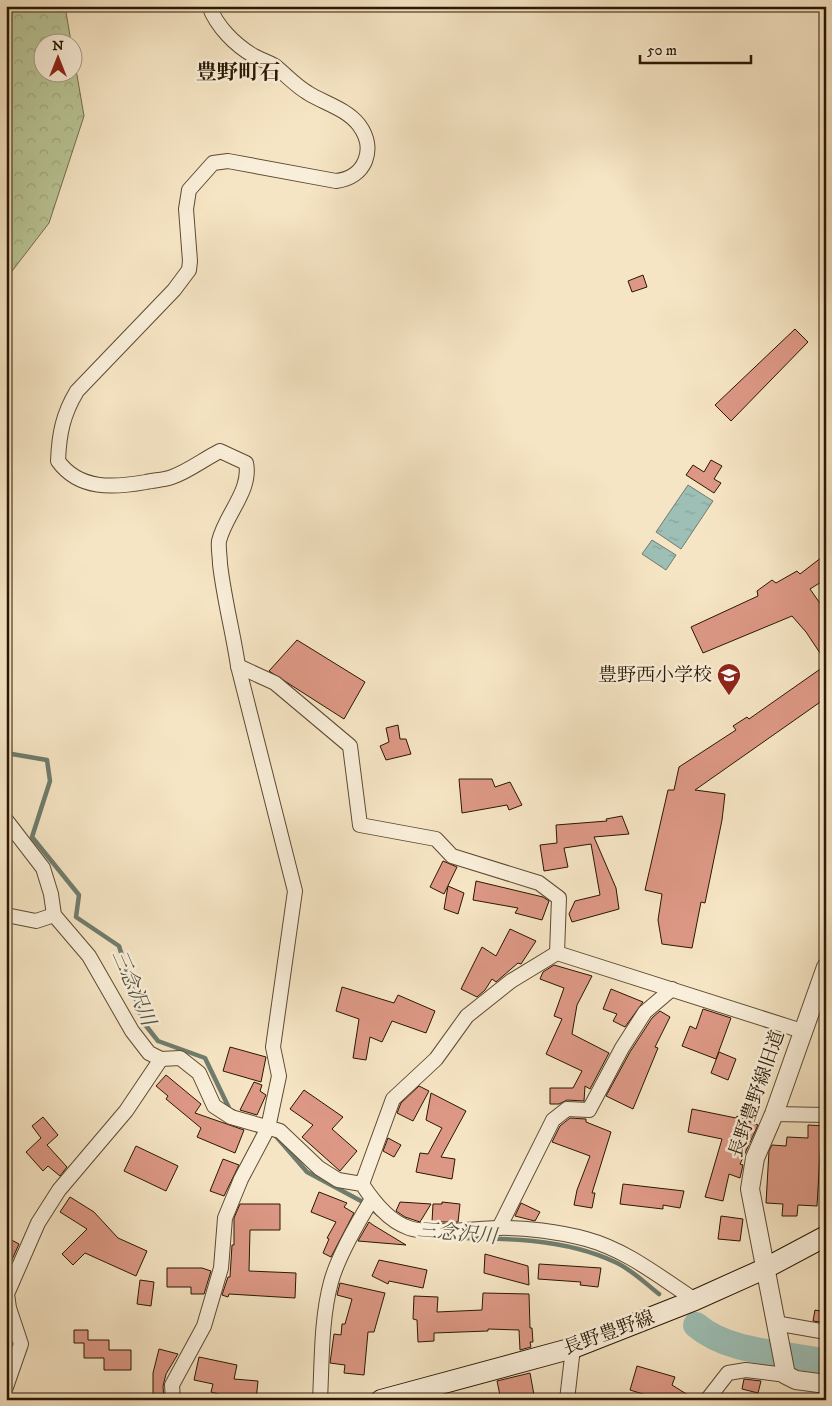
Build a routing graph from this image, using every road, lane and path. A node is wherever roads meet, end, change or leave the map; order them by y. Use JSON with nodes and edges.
{"nodes":[{"id":1,"x":208,"y":6,"type":"edge"},
{"id":2,"x":238,"y":666,"type":"junction"},
{"id":3,"x":6,"y":820,"type":"edge"},
{"id":4,"x":6,"y":915,"type":"edge"},
{"id":5,"x":54,"y":916,"type":"junction"},
{"id":6,"x":557,"y":953,"type":"junction"},
{"id":7,"x":826,"y":967,"type":"edge"},
{"id":8,"x":672,"y":989,"type":"junction"},
{"id":9,"x":802,"y":1031,"type":"junction"},
{"id":10,"x":161,"y":1059,"type":"junction"},
{"id":11,"x":774,"y":1114,"type":"junction"},
{"id":12,"x":826,"y":1115,"type":"edge"},
{"id":13,"x":268,"y":1128,"type":"junction"},
{"id":14,"x":362,"y":1184,"type":"junction"},
{"id":15,"x":369,"y":1205,"type":"junction"},
{"id":16,"x":499,"y":1228,"type":"junction"},
{"id":17,"x":826,"y":1236,"type":"edge"},
{"id":18,"x":764,"y":1269,"type":"junction"},
{"id":19,"x":695,"y":1300,"type":"junction"},
{"id":20,"x":777,"y":1329,"type":"junction"},
{"id":21,"x":826,"y":1332,"type":"edge"},
{"id":22,"x":573,"y":1348,"type":"junction"},
{"id":23,"x":785,"y":1369,"type":"junction"},
{"id":24,"x":826,"y":1384,"type":"edge"},
{"id":25,"x":6,"y":1387,"type":"edge"},
{"id":26,"x":173,"y":1400,"type":"edge"},
{"id":27,"x":320,"y":1400,"type":"edge"},
{"id":28,"x":381,"y":1400,"type":"edge"},
{"id":29,"x":567,"y":1400,"type":"edge"},
{"id":30,"x":707,"y":1400,"type":"edge"}],
"edges":[{"from":1,"to":2,"type":"street"},
{"from":2,"to":6,"type":"street"},
{"from":2,"to":13,"type":"street"},
{"from":3,"to":5,"type":"street"},
{"from":4,"to":5,"type":"street"},
{"from":5,"to":10,"type":"street"},
{"from":6,"to":8,"type":"street"},
{"from":6,"to":14,"type":"street"},
{"from":7,"to":9,"type":"street","name":"長野豊野線旧道"},
{"from":8,"to":9,"type":"street"},
{"from":8,"to":16,"type":"street"},
{"from":9,"to":11,"type":"street","name":"長野豊野線旧道"},
{"from":10,"to":13,"type":"street"},
{"from":10,"to":25,"type":"street"},
{"from":11,"to":12,"type":"street"},
{"from":11,"to":18,"type":"street","name":"長野豊野線旧道"},
{"from":13,"to":14,"type":"street"},
{"from":13,"to":26,"type":"street"},
{"from":14,"to":15,"type":"street"},
{"from":15,"to":16,"type":"street"},
{"from":15,"to":27,"type":"street"},
{"from":16,"to":19,"type":"street"},
{"from":17,"to":18,"type":"main road","name":"長野豊野線"},
{"from":18,"to":19,"type":"main road","name":"長野豊野線"},
{"from":18,"to":20,"type":"street","name":"長野豊野線旧道"},
{"from":19,"to":22,"type":"main road","name":"長野豊野線"},
{"from":20,"to":21,"type":"street"},
{"from":20,"to":23,"type":"street","name":"長野豊野線旧道"},
{"from":22,"to":28,"type":"main road","name":"長野豊野線"},
{"from":22,"to":29,"type":"street"},
{"from":23,"to":24,"type":"street"},
{"from":23,"to":30,"type":"street"}]}
